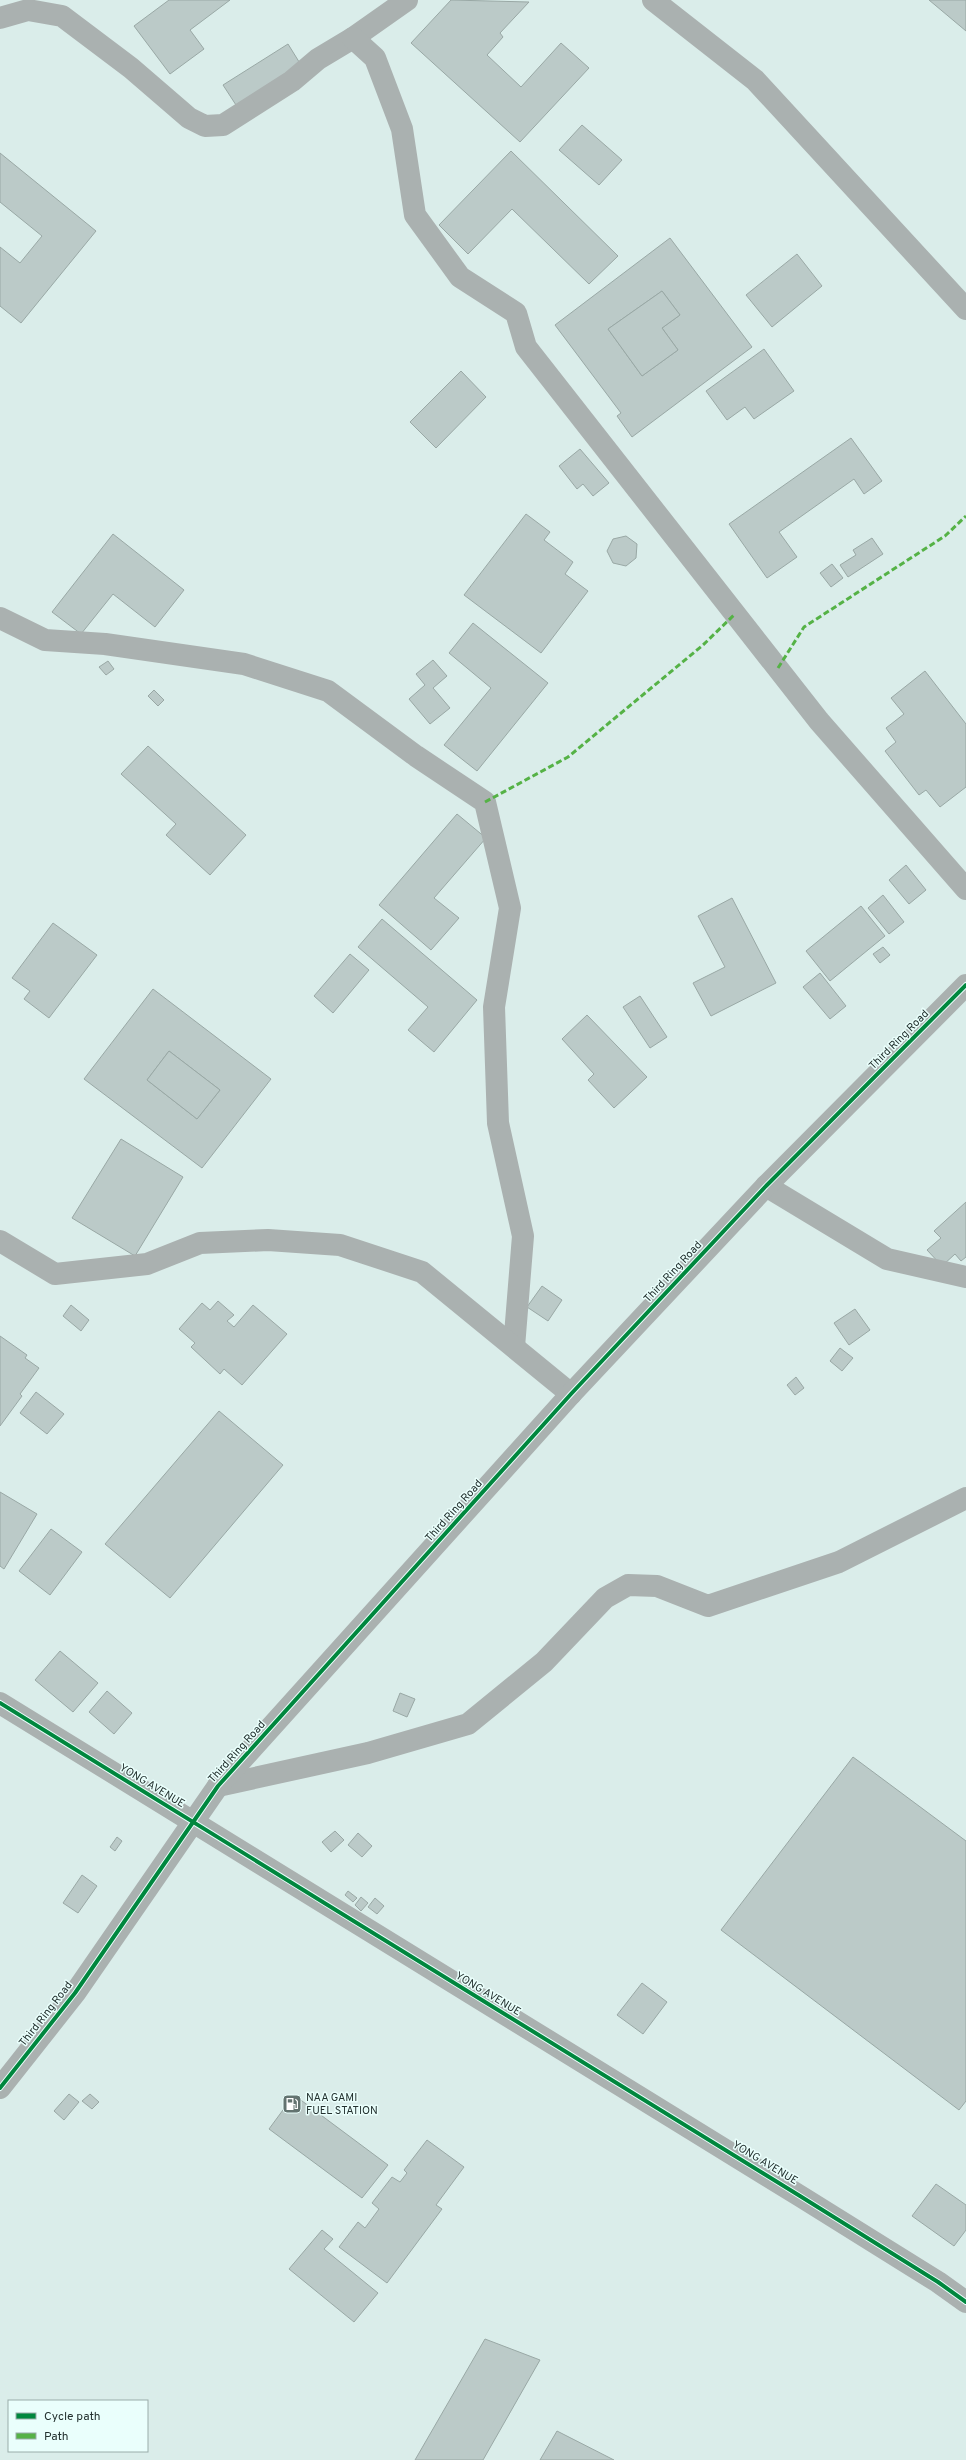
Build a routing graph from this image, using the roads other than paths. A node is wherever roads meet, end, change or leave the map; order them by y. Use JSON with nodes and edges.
{"nodes":[{"id":1,"x":407,"y":0,"type":"edge"},
{"id":2,"x":653,"y":0,"type":"edge"},
{"id":3,"x":0,"y":18,"type":"edge"},
{"id":4,"x":353,"y":38,"type":"junction"},
{"id":5,"x":966,"y":309,"type":"edge"},
{"id":6,"x":0,"y":618,"type":"edge"},
{"id":7,"x":966,"y":889,"type":"edge"},
{"id":8,"x":966,"y":985,"type":"edge"},
{"id":9,"x":766,"y":1186,"type":"junction"},
{"id":10,"x":0,"y":1241,"type":"edge"},
{"id":11,"x":966,"y":1277,"type":"edge"},
{"id":12,"x":514,"y":1347,"type":"junction"},
{"id":13,"x":571,"y":1394,"type":"junction"},
{"id":14,"x":966,"y":1498,"type":"edge"},
{"id":15,"x":0,"y":1703,"type":"edge"},
{"id":16,"x":218,"y":1786,"type":"junction"},
{"id":17,"x":192,"y":1821,"type":"junction"},
{"id":18,"x":0,"y":2088,"type":"edge"},
{"id":19,"x":966,"y":2302,"type":"edge"}],
"edges":[{"from":1,"to":4,"type":"street"},
{"from":2,"to":5,"type":"street"},
{"from":3,"to":4,"type":"street"},
{"from":4,"to":7,"type":"street"},
{"from":6,"to":12,"type":"street"},
{"from":8,"to":9,"type":"street","name":"Third Ring Road"},
{"from":9,"to":11,"type":"street"},
{"from":9,"to":13,"type":"street","name":"Third Ring Road"},
{"from":10,"to":12,"type":"street"},
{"from":12,"to":13,"type":"street"},
{"from":13,"to":16,"type":"street","name":"Third Ring Road"},
{"from":14,"to":16,"type":"street"},
{"from":15,"to":17,"type":"street","name":"YONG AVENUE"},
{"from":16,"to":17,"type":"street","name":"Third Ring Road"},
{"from":17,"to":18,"type":"street","name":"Third Ring Road"},
{"from":17,"to":19,"type":"street","name":"YONG AVENUE"}]}
